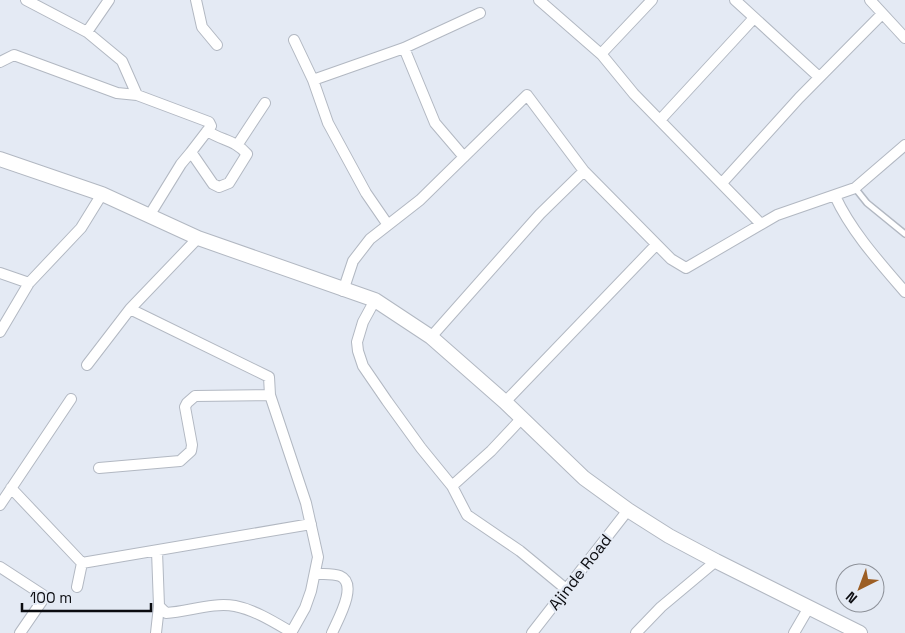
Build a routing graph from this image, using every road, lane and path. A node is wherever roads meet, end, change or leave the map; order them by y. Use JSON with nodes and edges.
{"nodes":[{"id":1,"x":26,"y":0,"type":"edge"},
{"id":2,"x":109,"y":0,"type":"edge"},
{"id":3,"x":196,"y":0,"type":"edge"},
{"id":4,"x":539,"y":0,"type":"edge"},
{"id":5,"x":652,"y":0,"type":"edge"},
{"id":6,"x":736,"y":0,"type":"edge"},
{"id":7,"x":870,"y":0,"type":"edge"},
{"id":8,"x":480,"y":14,"type":"dead end"},
{"id":9,"x":882,"y":14,"type":"junction"},
{"id":10,"x":754,"y":18,"type":"junction"},
{"id":11,"x":87,"y":32,"type":"junction"},
{"id":12,"x":905,"y":38,"type":"edge"},
{"id":13,"x":294,"y":40,"type":"dead end"},
{"id":14,"x":217,"y":45,"type":"dead end"},
{"id":15,"x":404,"y":48,"type":"junction"},
{"id":16,"x":600,"y":54,"type":"junction"},
{"id":17,"x":0,"y":62,"type":"edge"},
{"id":18,"x":819,"y":77,"type":"junction"},
{"id":19,"x":313,"y":80,"type":"junction"},
{"id":20,"x":137,"y":95,"type":"junction"},
{"id":21,"x":265,"y":103,"type":"dead end"},
{"id":22,"x":660,"y":120,"type":"junction"},
{"id":23,"x":207,"y":131,"type":"junction"},
{"id":24,"x":238,"y":144,"type":"junction"},
{"id":25,"x":905,"y":145,"type":"edge"},
{"id":26,"x":190,"y":152,"type":"junction"},
{"id":27,"x":464,"y":157,"type":"junction"},
{"id":28,"x":0,"y":159,"type":"edge"},
{"id":29,"x":584,"y":171,"type":"junction"},
{"id":30,"x":722,"y":183,"type":"junction"},
{"id":31,"x":855,"y":188,"type":"junction"},
{"id":32,"x":102,"y":194,"type":"junction"},
{"id":33,"x":835,"y":196,"type":"junction"},
{"id":34,"x":149,"y":216,"type":"junction"},
{"id":35,"x":761,"y":224,"type":"junction"},
{"id":36,"x":388,"y":225,"type":"junction"},
{"id":37,"x":905,"y":234,"type":"edge"},
{"id":38,"x":198,"y":238,"type":"junction"},
{"id":39,"x":656,"y":245,"type":"junction"},
{"id":40,"x":0,"y":273,"type":"edge"},
{"id":41,"x":29,"y":283,"type":"junction"},
{"id":42,"x":343,"y":291,"type":"junction"},
{"id":43,"x":905,"y":292,"type":"edge"},
{"id":44,"x":375,"y":300,"type":"junction"},
{"id":45,"x":130,"y":309,"type":"junction"},
{"id":46,"x":0,"y":332,"type":"edge"},
{"id":47,"x":431,"y":337,"type":"junction"},
{"id":48,"x":87,"y":365,"type":"dead end"},
{"id":49,"x":270,"y":395,"type":"junction"},
{"id":50,"x":72,"y":399,"type":"dead end"},
{"id":51,"x":504,"y":402,"type":"junction"},
{"id":52,"x":522,"y":418,"type":"junction"},
{"id":53,"x":100,"y":468,"type":"dead end"},
{"id":54,"x":452,"y":486,"type":"junction"},
{"id":55,"x":11,"y":488,"type":"junction"},
{"id":56,"x":0,"y":505,"type":"edge"},
{"id":57,"x":628,"y":510,"type":"junction"},
{"id":58,"x":311,"y":524,"type":"junction"},
{"id":59,"x":157,"y":551,"type":"junction"},
{"id":60,"x":716,"y":561,"type":"junction"},
{"id":61,"x":82,"y":563,"type":"junction"},
{"id":62,"x":0,"y":567,"type":"edge"},
{"id":63,"x":316,"y":574,"type":"junction"},
{"id":64,"x":77,"y":587,"type":"dead end"},
{"id":65,"x":566,"y":589,"type":"junction"},
{"id":66,"x":159,"y":606,"type":"junction"},
{"id":67,"x":808,"y":609,"type":"junction"},
{"id":68,"x":291,"y":632,"type":"edge"},
{"id":69,"x":20,"y":633,"type":"edge"},
{"id":70,"x":156,"y":633,"type":"edge"},
{"id":71,"x":332,"y":633,"type":"edge"},
{"id":72,"x":532,"y":633,"type":"edge"},
{"id":73,"x":636,"y":633,"type":"edge"},
{"id":74,"x":794,"y":633,"type":"edge"},
{"id":75,"x":860,"y":633,"type":"edge"}],
"edges":[{"from":1,"to":11,"type":"street"},
{"from":2,"to":11,"type":"street"},
{"from":3,"to":14,"type":"street"},
{"from":4,"to":16,"type":"street"},
{"from":5,"to":16,"type":"street"},
{"from":6,"to":10,"type":"street"},
{"from":7,"to":9,"type":"street"},
{"from":8,"to":15,"type":"street"},
{"from":9,"to":12,"type":"street"},
{"from":9,"to":18,"type":"street"},
{"from":10,"to":18,"type":"street"},
{"from":10,"to":22,"type":"street"},
{"from":11,"to":20,"type":"street"},
{"from":13,"to":19,"type":"street"},
{"from":15,"to":19,"type":"street"},
{"from":15,"to":27,"type":"street"},
{"from":16,"to":22,"type":"street"},
{"from":17,"to":20,"type":"street"},
{"from":18,"to":30,"type":"street"},
{"from":19,"to":36,"type":"street"},
{"from":20,"to":23,"type":"street"},
{"from":21,"to":24,"type":"street"},
{"from":22,"to":30,"type":"street"},
{"from":23,"to":24,"type":"street"},
{"from":23,"to":26,"type":"street"},
{"from":24,"to":26,"type":"street"},
{"from":25,"to":31,"type":"street"},
{"from":26,"to":34,"type":"street"},
{"from":27,"to":29,"type":"street"},
{"from":27,"to":36,"type":"street"},
{"from":28,"to":32,"type":"street"},
{"from":29,"to":39,"type":"street"},
{"from":29,"to":47,"type":"street"},
{"from":30,"to":35,"type":"street"},
{"from":31,"to":33,"type":"street"},
{"from":31,"to":37,"type":"lane"},
{"from":32,"to":34,"type":"street"},
{"from":32,"to":41,"type":"street"},
{"from":33,"to":35,"type":"street"},
{"from":33,"to":43,"type":"street"},
{"from":34,"to":38,"type":"street"},
{"from":35,"to":39,"type":"street"},
{"from":36,"to":42,"type":"street"},
{"from":38,"to":42,"type":"street"},
{"from":38,"to":45,"type":"street"},
{"from":39,"to":51,"type":"street"},
{"from":40,"to":41,"type":"street"},
{"from":41,"to":46,"type":"street"},
{"from":42,"to":44,"type":"street"},
{"from":44,"to":47,"type":"street"},
{"from":44,"to":54,"type":"street"},
{"from":45,"to":48,"type":"street"},
{"from":45,"to":49,"type":"street"},
{"from":47,"to":51,"type":"street"},
{"from":49,"to":53,"type":"street"},
{"from":49,"to":58,"type":"street"},
{"from":50,"to":55,"type":"street"},
{"from":51,"to":52,"type":"street"},
{"from":52,"to":54,"type":"street"},
{"from":52,"to":57,"type":"street"},
{"from":54,"to":65,"type":"street"},
{"from":55,"to":56,"type":"street"},
{"from":55,"to":61,"type":"street"},
{"from":57,"to":60,"type":"street"},
{"from":57,"to":65,"type":"street","name":"Ajinde Road"},
{"from":58,"to":59,"type":"street"},
{"from":58,"to":63,"type":"street"},
{"from":59,"to":61,"type":"street"},
{"from":59,"to":66,"type":"street"},
{"from":60,"to":67,"type":"street"},
{"from":60,"to":73,"type":"street"},
{"from":61,"to":64,"type":"street"},
{"from":62,"to":69,"type":"street"},
{"from":63,"to":68,"type":"street"},
{"from":63,"to":71,"type":"street"},
{"from":65,"to":72,"type":"street","name":"Ajinde Road"},
{"from":66,"to":68,"type":"street"},
{"from":66,"to":70,"type":"street"},
{"from":67,"to":74,"type":"street"},
{"from":67,"to":75,"type":"street"}]}
